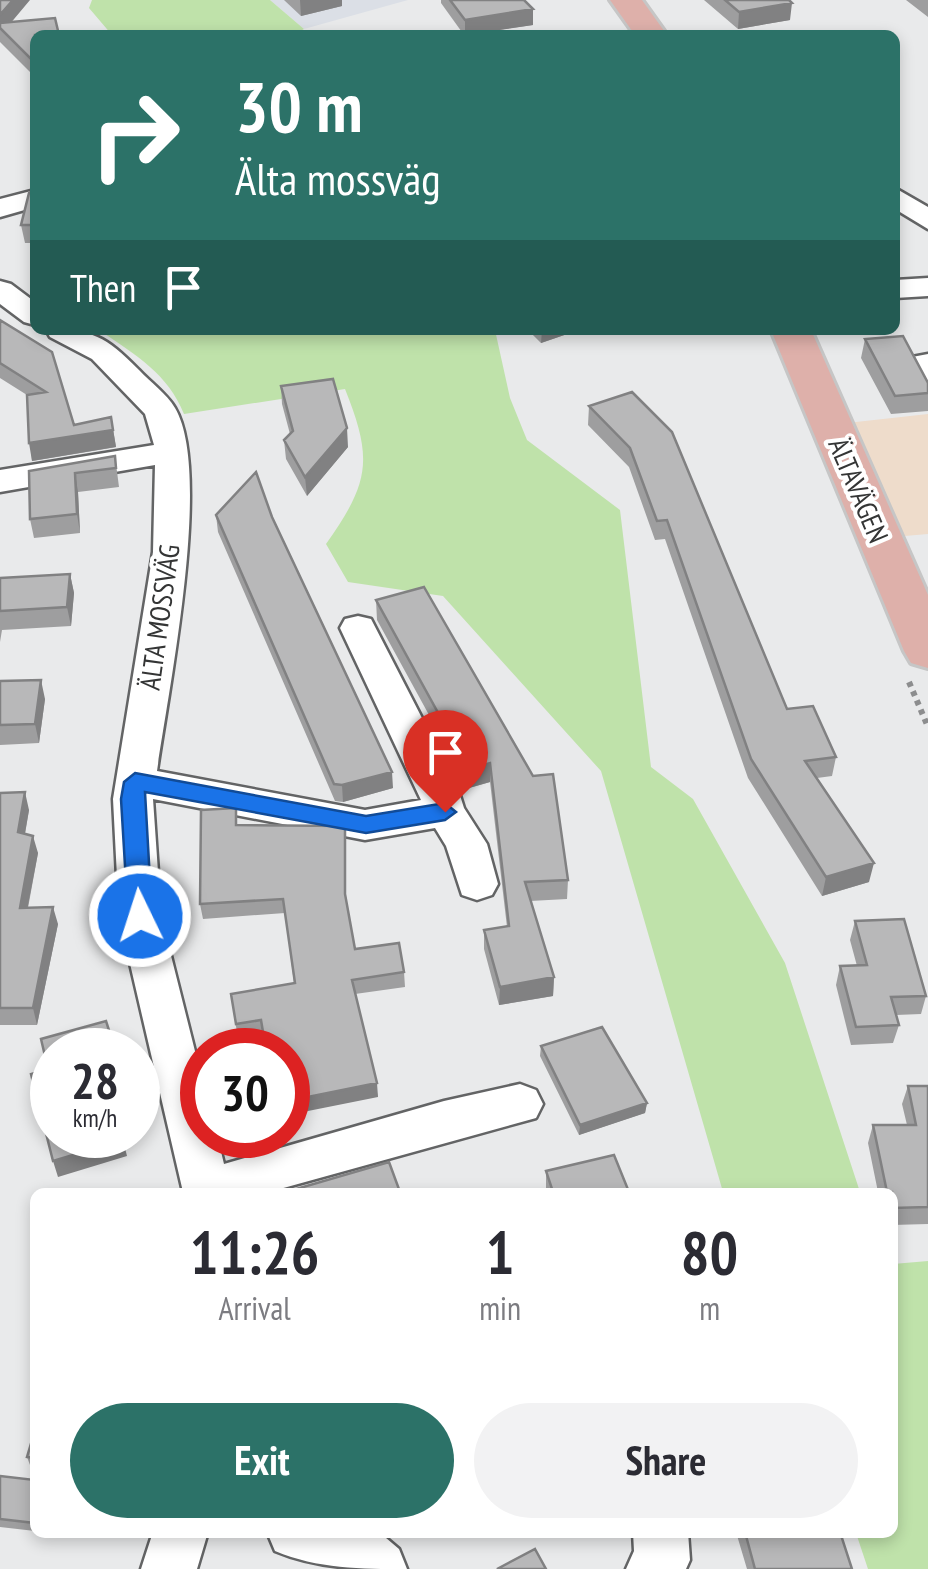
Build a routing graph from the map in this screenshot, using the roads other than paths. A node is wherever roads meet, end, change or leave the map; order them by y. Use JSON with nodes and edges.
{"nodes":[{"id":1,"x":626,"y":0,"type":"edge"},
{"id":2,"x":648,"y":30,"type":"edge"},
{"id":3,"x":30,"y":199,"type":"edge"},
{"id":4,"x":900,"y":200,"type":"edge"},
{"id":5,"x":0,"y":208,"type":"edge"},
{"id":6,"x":928,"y":220,"type":"edge"},
{"id":7,"x":928,"y":287,"type":"edge"},
{"id":8,"x":900,"y":289,"type":"edge"},
{"id":9,"x":0,"y":290,"type":"edge"},
{"id":10,"x":30,"y":312,"type":"edge"},
{"id":11,"x":71,"y":335,"type":"edge"},
{"id":12,"x":793,"y":335,"type":"edge"},
{"id":13,"x":928,"y":363,"type":"edge"},
{"id":14,"x":928,"y":373,"type":"edge"},
{"id":15,"x":172,"y":452,"type":"junction"},
{"id":16,"x":0,"y":480,"type":"edge"},
{"id":17,"x":358,"y":628,"type":"dead end"},
{"id":18,"x":928,"y":651,"type":"edge"},
{"id":19,"x":135,"y":782,"type":"junction"},
{"id":20,"x":445,"y":812,"type":"junction"},
{"id":21,"x":477,"y":884,"type":"dead end"},
{"id":22,"x":520,"y":1104,"type":"dead end"},
{"id":23,"x":205,"y":1188,"type":"edge"},
{"id":24,"x":217,"y":1188,"type":"edge"},
{"id":25,"x":179,"y":1538,"type":"edge"},
{"id":26,"x":320,"y":1538,"type":"edge"},
{"id":27,"x":660,"y":1538,"type":"edge"},
{"id":28,"x":362,"y":1548,"type":"edge"},
{"id":29,"x":169,"y":1569,"type":"edge"},
{"id":30,"x":654,"y":1569,"type":"edge"}],
"edges":[{"from":1,"to":2,"type":"main road"},
{"from":3,"to":5,"type":"street"},
{"from":4,"to":6,"type":"street"},
{"from":7,"to":8,"type":"street"},
{"from":9,"to":10,"type":"street"},
{"from":11,"to":15,"type":"street","name":"ÄLTA MOSSVÄG"},
{"from":12,"to":18,"type":"main road","name":"ÄLTAVÄGEN"},
{"from":13,"to":14,"type":"street"},
{"from":15,"to":16,"type":"street"},
{"from":15,"to":19,"type":"street","name":"ÄLTA MOSSVÄG"},
{"from":17,"to":20,"type":"street"},
{"from":19,"to":20,"type":"street"},
{"from":19,"to":23,"type":"street","name":"ÄLTA MOSSVÄG"},
{"from":20,"to":21,"type":"street"},
{"from":22,"to":24,"type":"street","name":"ÄLTA MOSSVÄG"},
{"from":25,"to":29,"type":"street"},
{"from":26,"to":28,"type":"street"},
{"from":27,"to":30,"type":"street"}]}
